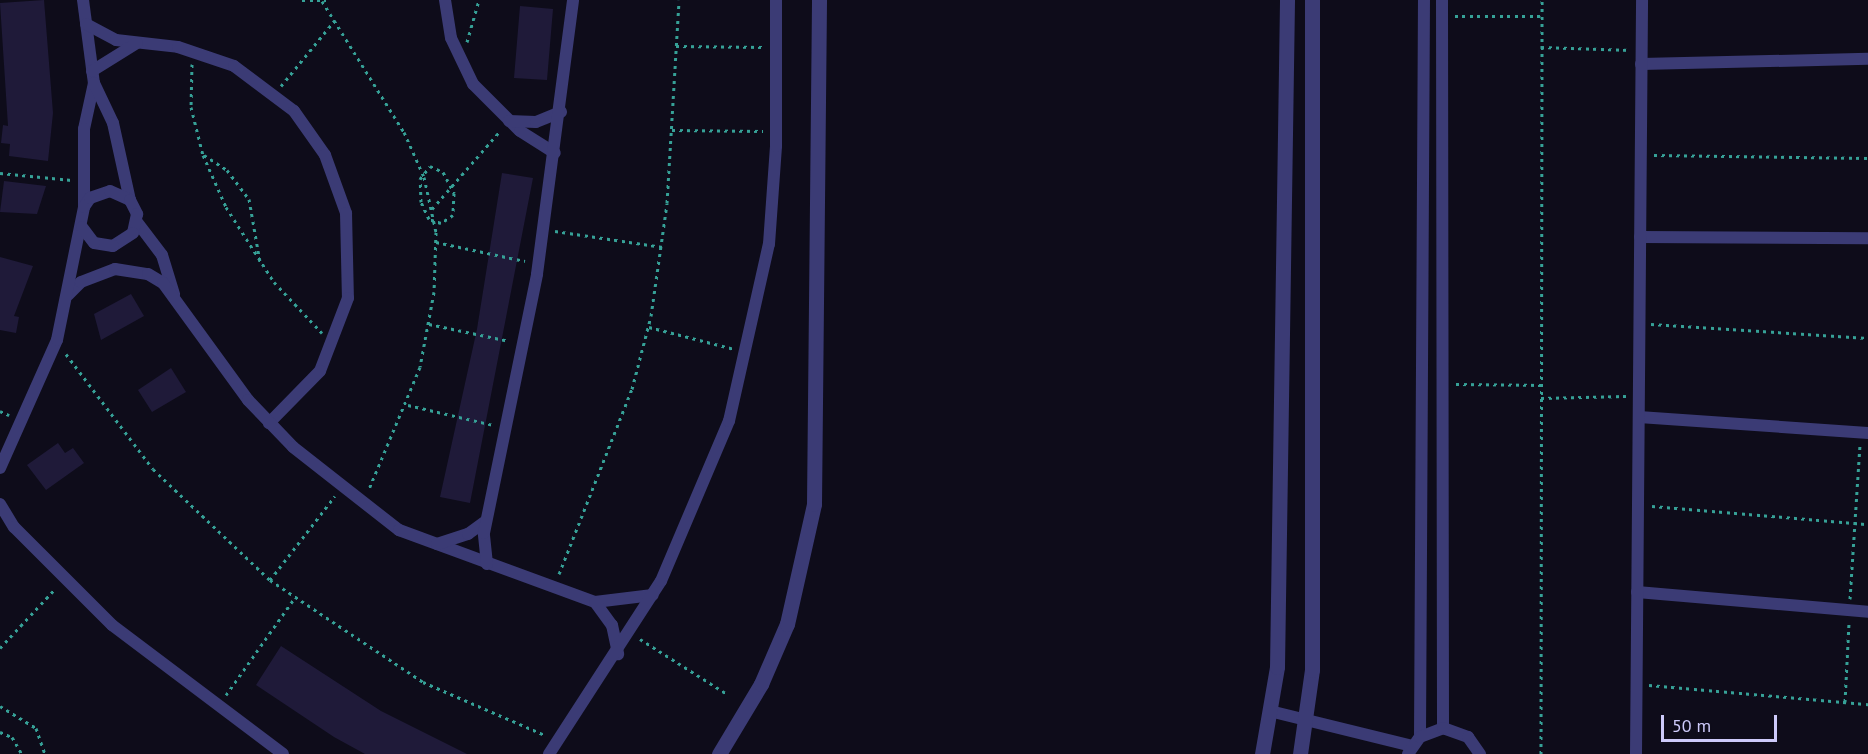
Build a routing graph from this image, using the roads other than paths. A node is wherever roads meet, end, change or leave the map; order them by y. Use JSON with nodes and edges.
{"nodes":[{"id":1,"x":83,"y":0,"type":"edge"},
{"id":2,"x":445,"y":0,"type":"edge"},
{"id":3,"x":573,"y":0,"type":"edge"},
{"id":4,"x":776,"y":0,"type":"edge"},
{"id":5,"x":819,"y":0,"type":"edge"},
{"id":6,"x":1287,"y":0,"type":"edge"},
{"id":7,"x":1312,"y":0,"type":"edge"},
{"id":8,"x":1424,"y":0,"type":"edge"},
{"id":9,"x":1442,"y":0,"type":"edge"},
{"id":10,"x":1642,"y":0,"type":"edge"},
{"id":11,"x":86,"y":24,"type":"junction"},
{"id":12,"x":138,"y":43,"type":"junction"},
{"id":13,"x":1868,"y":59,"type":"edge"},
{"id":14,"x":1641,"y":64,"type":"junction"},
{"id":15,"x":93,"y":77,"type":"junction"},
{"id":16,"x":561,"y":112,"type":"junction"},
{"id":17,"x":509,"y":121,"type":"junction"},
{"id":18,"x":555,"y":153,"type":"junction"},
{"id":19,"x":130,"y":200,"type":"junction"},
{"id":20,"x":84,"y":207,"type":"junction"},
{"id":21,"x":1425,"y":218,"type":"junction"},
{"id":22,"x":1441,"y":218,"type":"junction"},
{"id":23,"x":137,"y":222,"type":"junction"},
{"id":24,"x":82,"y":226,"type":"junction"},
{"id":25,"x":1640,"y":237,"type":"junction"},
{"id":26,"x":1868,"y":238,"type":"edge"},
{"id":27,"x":114,"y":246,"type":"junction"},
{"id":28,"x":115,"y":269,"type":"junction"},
{"id":29,"x":68,"y":295,"type":"junction"},
{"id":30,"x":175,"y":296,"type":"junction"},
{"id":31,"x":1639,"y":417,"type":"junction"},
{"id":32,"x":269,"y":423,"type":"junction"},
{"id":33,"x":1423,"y":424,"type":"junction"},
{"id":34,"x":1442,"y":425,"type":"junction"},
{"id":35,"x":1865,"y":433,"type":"edge"},
{"id":36,"x":0,"y":468,"type":"edge"},
{"id":37,"x":0,"y":504,"type":"edge"},
{"id":38,"x":486,"y":521,"type":"junction"},
{"id":39,"x":0,"y":524,"type":"edge"},
{"id":40,"x":14,"y":527,"type":"junction"},
{"id":41,"x":434,"y":544,"type":"junction"},
{"id":42,"x":487,"y":564,"type":"junction"},
{"id":43,"x":1637,"y":592,"type":"junction"},
{"id":44,"x":653,"y":595,"type":"junction"},
{"id":45,"x":595,"y":602,"type":"junction"},
{"id":46,"x":1868,"y":612,"type":"edge"},
{"id":47,"x":618,"y":654,"type":"junction"},
{"id":48,"x":1270,"y":711,"type":"junction"},
{"id":49,"x":1307,"y":720,"type":"junction"},
{"id":50,"x":1443,"y":728,"type":"junction"},
{"id":51,"x":1413,"y":746,"type":"edge"},
{"id":52,"x":283,"y":754,"type":"edge"},
{"id":53,"x":549,"y":754,"type":"edge"},
{"id":54,"x":719,"y":754,"type":"edge"},
{"id":55,"x":1262,"y":754,"type":"edge"},
{"id":56,"x":1300,"y":754,"type":"edge"},
{"id":57,"x":1480,"y":754,"type":"edge"},
{"id":58,"x":1636,"y":754,"type":"edge"}],
"edges":[{"from":1,"to":11,"type":"street"},
{"from":2,"to":17,"type":"street"},
{"from":3,"to":16,"type":"street"},
{"from":4,"to":44,"type":"street"},
{"from":5,"to":54,"type":"street"},
{"from":6,"to":48,"type":"street"},
{"from":7,"to":49,"type":"street"},
{"from":8,"to":21,"type":"street"},
{"from":9,"to":22,"type":"street"},
{"from":10,"to":14,"type":"street"},
{"from":11,"to":12,"type":"street"},
{"from":11,"to":15,"type":"street"},
{"from":12,"to":15,"type":"street"},
{"from":12,"to":32,"type":"street"},
{"from":13,"to":14,"type":"street"},
{"from":14,"to":25,"type":"street"},
{"from":15,"to":19,"type":"street"},
{"from":15,"to":20,"type":"street"},
{"from":16,"to":17,"type":"street"},
{"from":16,"to":18,"type":"street"},
{"from":17,"to":18,"type":"street"},
{"from":18,"to":38,"type":"street"},
{"from":19,"to":20,"type":"street"},
{"from":19,"to":23,"type":"street"},
{"from":20,"to":24,"type":"street"},
{"from":21,"to":22,"type":"street"},
{"from":21,"to":33,"type":"street"},
{"from":22,"to":34,"type":"street"},
{"from":23,"to":27,"type":"street"},
{"from":23,"to":30,"type":"street"},
{"from":24,"to":27,"type":"street"},
{"from":24,"to":29,"type":"street"},
{"from":25,"to":26,"type":"street"},
{"from":25,"to":31,"type":"street"},
{"from":27,"to":28,"type":"street"},
{"from":28,"to":29,"type":"street"},
{"from":28,"to":30,"type":"street"},
{"from":29,"to":36,"type":"street"},
{"from":30,"to":32,"type":"street"},
{"from":31,"to":35,"type":"street"},
{"from":31,"to":43,"type":"street"},
{"from":32,"to":41,"type":"street"},
{"from":33,"to":34,"type":"street"},
{"from":33,"to":51,"type":"street"},
{"from":34,"to":50,"type":"street"},
{"from":37,"to":40,"type":"street"},
{"from":38,"to":41,"type":"street"},
{"from":38,"to":42,"type":"street"},
{"from":39,"to":40,"type":"street"},
{"from":40,"to":52,"type":"street"},
{"from":41,"to":42,"type":"street"},
{"from":42,"to":45,"type":"street"},
{"from":43,"to":46,"type":"street"},
{"from":43,"to":58,"type":"street"},
{"from":44,"to":45,"type":"street"},
{"from":44,"to":47,"type":"street"},
{"from":45,"to":47,"type":"street"},
{"from":47,"to":53,"type":"street"},
{"from":48,"to":49,"type":"street"},
{"from":48,"to":55,"type":"street"},
{"from":49,"to":51,"type":"street"},
{"from":49,"to":56,"type":"street"},
{"from":50,"to":51,"type":"street"},
{"from":50,"to":57,"type":"street"}]}
